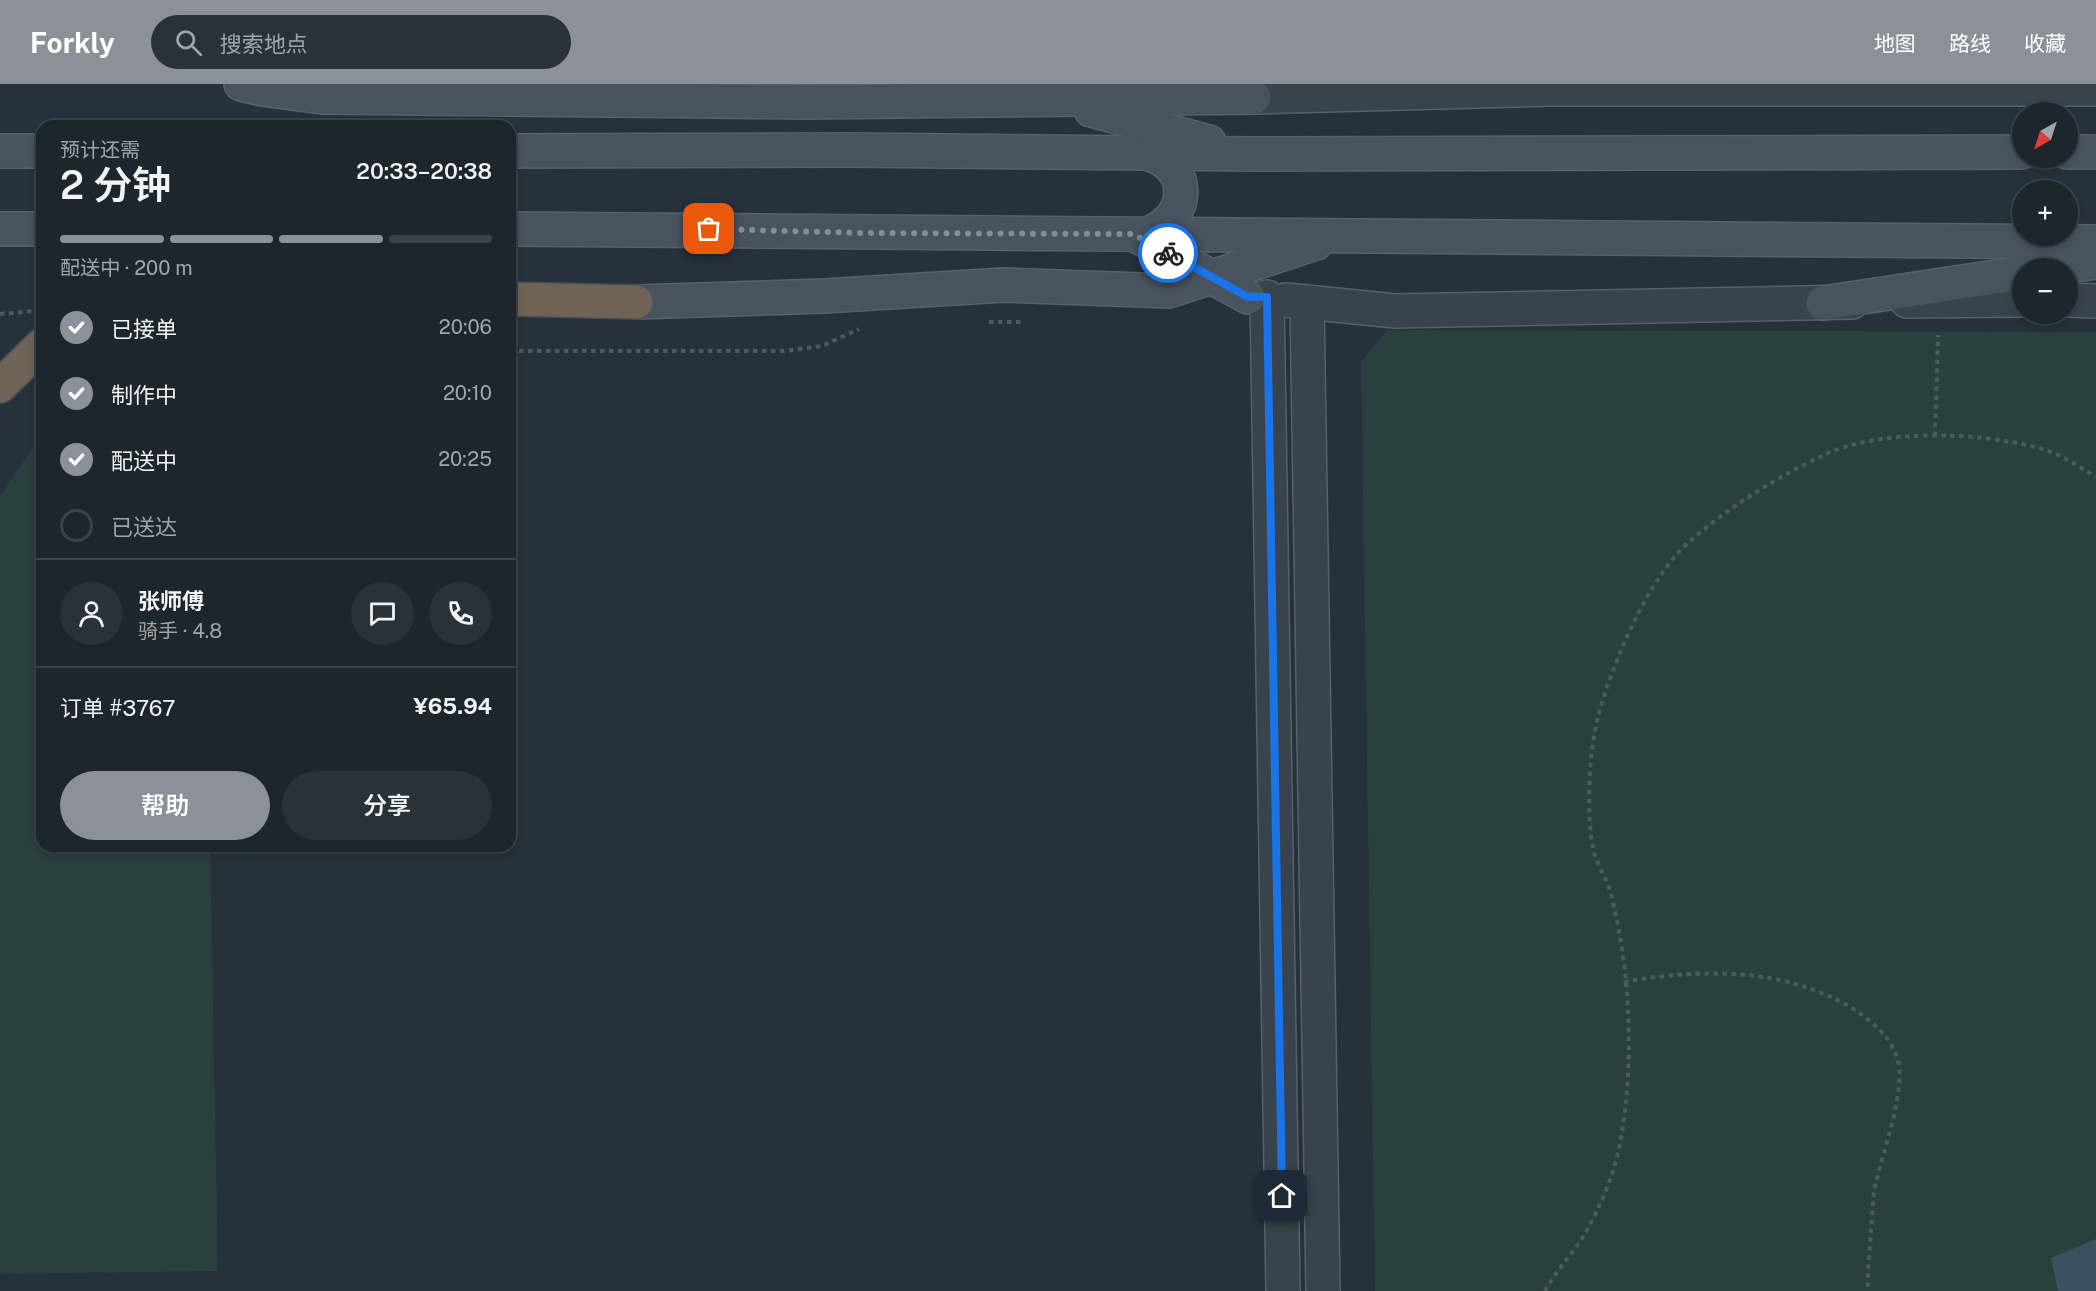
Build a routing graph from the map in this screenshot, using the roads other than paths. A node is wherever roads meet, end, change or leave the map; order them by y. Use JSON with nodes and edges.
{"nodes":[{"id":1,"x":241,"y":84,"type":"edge"},
{"id":2,"x":2096,"y":89,"type":"edge"},
{"id":3,"x":1254,"y":97,"type":"junction"},
{"id":4,"x":1052,"y":99,"type":"junction"},
{"id":5,"x":1149,"y":140,"type":"junction"},
{"id":6,"x":0,"y":151,"type":"edge"},
{"id":7,"x":36,"y":151,"type":"edge"},
{"id":8,"x":516,"y":151,"type":"edge"},
{"id":9,"x":2012,"y":152,"type":"edge"},
{"id":10,"x":2078,"y":152,"type":"edge"},
{"id":11,"x":2096,"y":152,"type":"edge"},
{"id":12,"x":0,"y":229,"type":"edge"},
{"id":13,"x":36,"y":229,"type":"edge"},
{"id":14,"x":516,"y":229,"type":"edge"},
{"id":15,"x":1140,"y":234,"type":"junction"},
{"id":16,"x":1343,"y":235,"type":"junction"},
{"id":17,"x":2096,"y":242,"type":"edge"},
{"id":18,"x":2096,"y":262,"type":"edge"},
{"id":19,"x":2078,"y":264,"type":"edge"},
{"id":20,"x":2012,"y":275,"type":"edge"},
{"id":21,"x":1212,"y":277,"type":"junction"},
{"id":22,"x":1169,"y":291,"type":"junction"},
{"id":23,"x":1257,"y":297,"type":"junction"},
{"id":24,"x":516,"y":299,"type":"edge"},
{"id":25,"x":2012,"y":300,"type":"edge"},
{"id":26,"x":2078,"y":300,"type":"edge"},
{"id":27,"x":2096,"y":301,"type":"edge"},
{"id":28,"x":636,"y":302,"type":"joint"},
{"id":29,"x":1307,"y":303,"type":"junction"},
{"id":30,"x":1823,"y":303,"type":"junction"},
{"id":31,"x":36,"y":351,"type":"edge"},
{"id":32,"x":0,"y":386,"type":"edge"},
{"id":33,"x":1283,"y":1291,"type":"edge"},
{"id":34,"x":1323,"y":1291,"type":"edge"}],
"edges":[{"from":1,"to":4,"type":"main road"},
{"from":2,"to":3,"type":"street"},
{"from":3,"to":4,"type":"main road"},
{"from":3,"to":5,"type":"main road"},
{"from":4,"to":5,"type":"main road"},
{"from":5,"to":8,"type":"main road"},
{"from":5,"to":9,"type":"main road"},
{"from":5,"to":15,"type":"main road"},
{"from":6,"to":7,"type":"main road"},
{"from":10,"to":11,"type":"main road"},
{"from":12,"to":13,"type":"main road"},
{"from":14,"to":15,"type":"main road"},
{"from":15,"to":16,"type":"main road"},
{"from":15,"to":21,"type":"main road"},
{"from":16,"to":17,"type":"main road"},
{"from":16,"to":21,"type":"main road"},
{"from":18,"to":19,"type":"main road"},
{"from":20,"to":30,"type":"main road"},
{"from":21,"to":22,"type":"main road"},
{"from":21,"to":23,"type":"main road"},
{"from":22,"to":23,"type":"street"},
{"from":22,"to":28,"type":"main road"},
{"from":23,"to":29,"type":"street"},
{"from":23,"to":33,"type":"street"},
{"from":24,"to":28,"type":"highway"},
{"from":25,"to":30,"type":"street"},
{"from":26,"to":27,"type":"street"},
{"from":29,"to":30,"type":"street"},
{"from":29,"to":34,"type":"street"},
{"from":31,"to":32,"type":"highway"}]}
